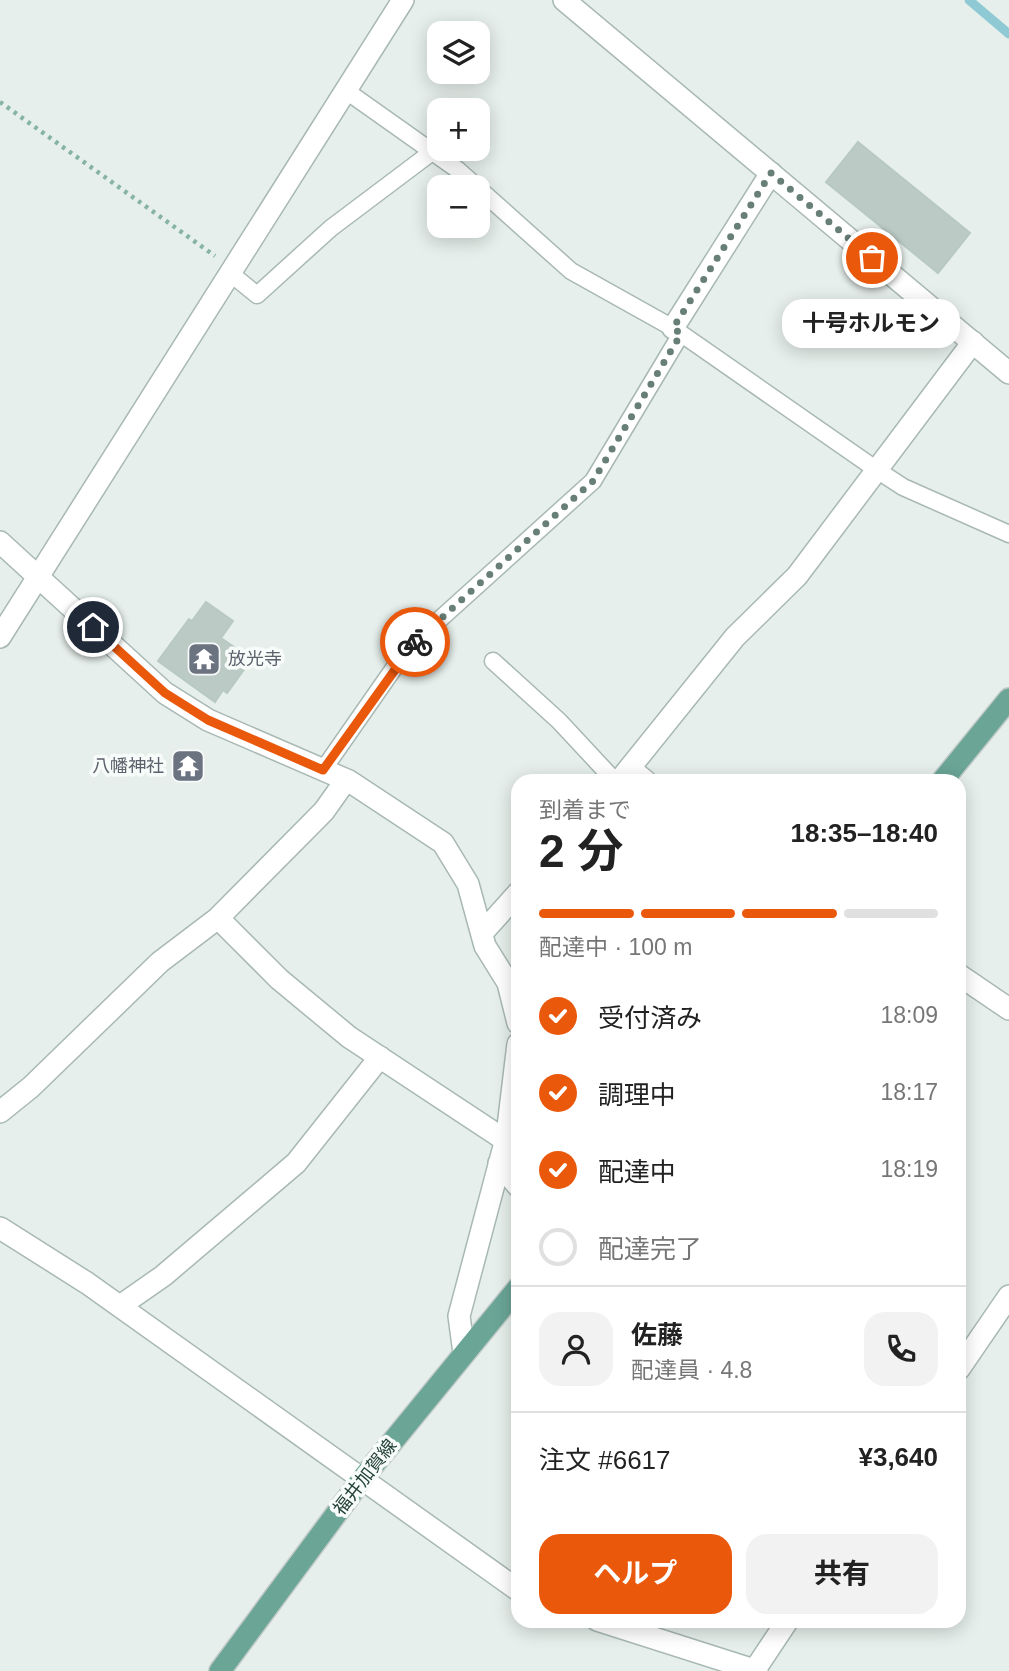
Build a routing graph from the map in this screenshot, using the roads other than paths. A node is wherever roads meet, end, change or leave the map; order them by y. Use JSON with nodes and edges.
{"nodes":[{"id":1,"x":404,"y":0,"type":"edge"},
{"id":2,"x":564,"y":0,"type":"edge"},
{"id":3,"x":345,"y":90,"type":"junction"},
{"id":4,"x":427,"y":148,"type":"edge"},
{"id":5,"x":427,"y":156,"type":"edge"},
{"id":6,"x":443,"y":161,"type":"edge"},
{"id":7,"x":771,"y":173,"type":"junction"},
{"id":8,"x":461,"y":175,"type":"edge"},
{"id":9,"x":490,"y":199,"type":"edge"},
{"id":10,"x":232,"y":271,"type":"junction"},
{"id":11,"x":677,"y":331,"type":"junction"},
{"id":12,"x":973,"y":342,"type":"junction"},
{"id":13,"x":1009,"y":373,"type":"edge"},
{"id":14,"x":877,"y":470,"type":"junction"},
{"id":15,"x":1009,"y":534,"type":"edge"},
{"id":16,"x":0,"y":542,"type":"edge"},
{"id":17,"x":39,"y":578,"type":"junction"},
{"id":18,"x":0,"y":637,"type":"edge"},
{"id":19,"x":493,"y":661,"type":"dead end"},
{"id":20,"x":1009,"y":699,"type":"edge"},
{"id":21,"x":323,"y":770,"type":"junction"},
{"id":22,"x":608,"y":774,"type":"edge"},
{"id":23,"x":635,"y":774,"type":"edge"},
{"id":24,"x":948,"y":774,"type":"edge"},
{"id":25,"x":346,"y":780,"type":"junction"},
{"id":26,"x":511,"y":901,"type":"edge"},
{"id":27,"x":218,"y":918,"type":"junction"},
{"id":28,"x":483,"y":932,"type":"junction"},
{"id":29,"x":966,"y":980,"type":"edge"},
{"id":30,"x":511,"y":995,"type":"edge"},
{"id":31,"x":1009,"y":1009,"type":"edge"},
{"id":32,"x":380,"y":1057,"type":"junction"},
{"id":33,"x":511,"y":1096,"type":"edge"},
{"id":34,"x":0,"y":1112,"type":"edge"},
{"id":35,"x":505,"y":1140,"type":"junction"},
{"id":36,"x":499,"y":1163,"type":"junction"},
{"id":37,"x":511,"y":1178,"type":"edge"},
{"id":38,"x":0,"y":1228,"type":"edge"},
{"id":39,"x":511,"y":1296,"type":"edge"},
{"id":40,"x":1009,"y":1296,"type":"edge"},
{"id":41,"x":120,"y":1306,"type":"junction"},
{"id":42,"x":464,"y":1353,"type":"junction"},
{"id":43,"x":966,"y":1359,"type":"edge"},
{"id":44,"x":362,"y":1479,"type":"junction"},
{"id":45,"x":511,"y":1586,"type":"edge"},
{"id":46,"x":622,"y":1628,"type":"edge"},
{"id":47,"x":783,"y":1628,"type":"edge"},
{"id":48,"x":220,"y":1671,"type":"edge"},
{"id":49,"x":755,"y":1671,"type":"edge"}],
"edges":[{"from":1,"to":3,"type":"street"},
{"from":2,"to":7,"type":"street"},
{"from":3,"to":4,"type":"lane"},
{"from":3,"to":10,"type":"street"},
{"from":5,"to":10,"type":"lane"},
{"from":6,"to":8,"type":"lane"},
{"from":7,"to":11,"type":"street"},
{"from":7,"to":12,"type":"street"},
{"from":9,"to":11,"type":"lane"},
{"from":10,"to":17,"type":"street"},
{"from":11,"to":14,"type":"lane"},
{"from":11,"to":21,"type":"lane"},
{"from":12,"to":13,"type":"street"},
{"from":12,"to":14,"type":"street"},
{"from":14,"to":15,"type":"lane"},
{"from":14,"to":23,"type":"street"},
{"from":16,"to":17,"type":"street"},
{"from":17,"to":18,"type":"street"},
{"from":17,"to":21,"type":"street"},
{"from":19,"to":22,"type":"lane"},
{"from":20,"to":24,"type":"main road"},
{"from":21,"to":25,"type":"street"},
{"from":25,"to":27,"type":"street"},
{"from":25,"to":28,"type":"street"},
{"from":26,"to":28,"type":"street"},
{"from":27,"to":32,"type":"street"},
{"from":27,"to":34,"type":"street"},
{"from":28,"to":30,"type":"street"},
{"from":29,"to":31,"type":"street"},
{"from":32,"to":35,"type":"street"},
{"from":32,"to":41,"type":"street"},
{"from":33,"to":35,"type":"street"},
{"from":35,"to":36,"type":"street"},
{"from":36,"to":37,"type":"street"},
{"from":36,"to":42,"type":"street"},
{"from":38,"to":41,"type":"street"},
{"from":39,"to":42,"type":"main road","name":"福井加賀線"},
{"from":40,"to":43,"type":"street"},
{"from":41,"to":44,"type":"street"},
{"from":42,"to":44,"type":"main road","name":"福井加賀線"},
{"from":44,"to":45,"type":"street"},
{"from":44,"to":48,"type":"main road","name":"福井加賀線"},
{"from":46,"to":49,"type":"street"},
{"from":47,"to":49,"type":"street"}]}
